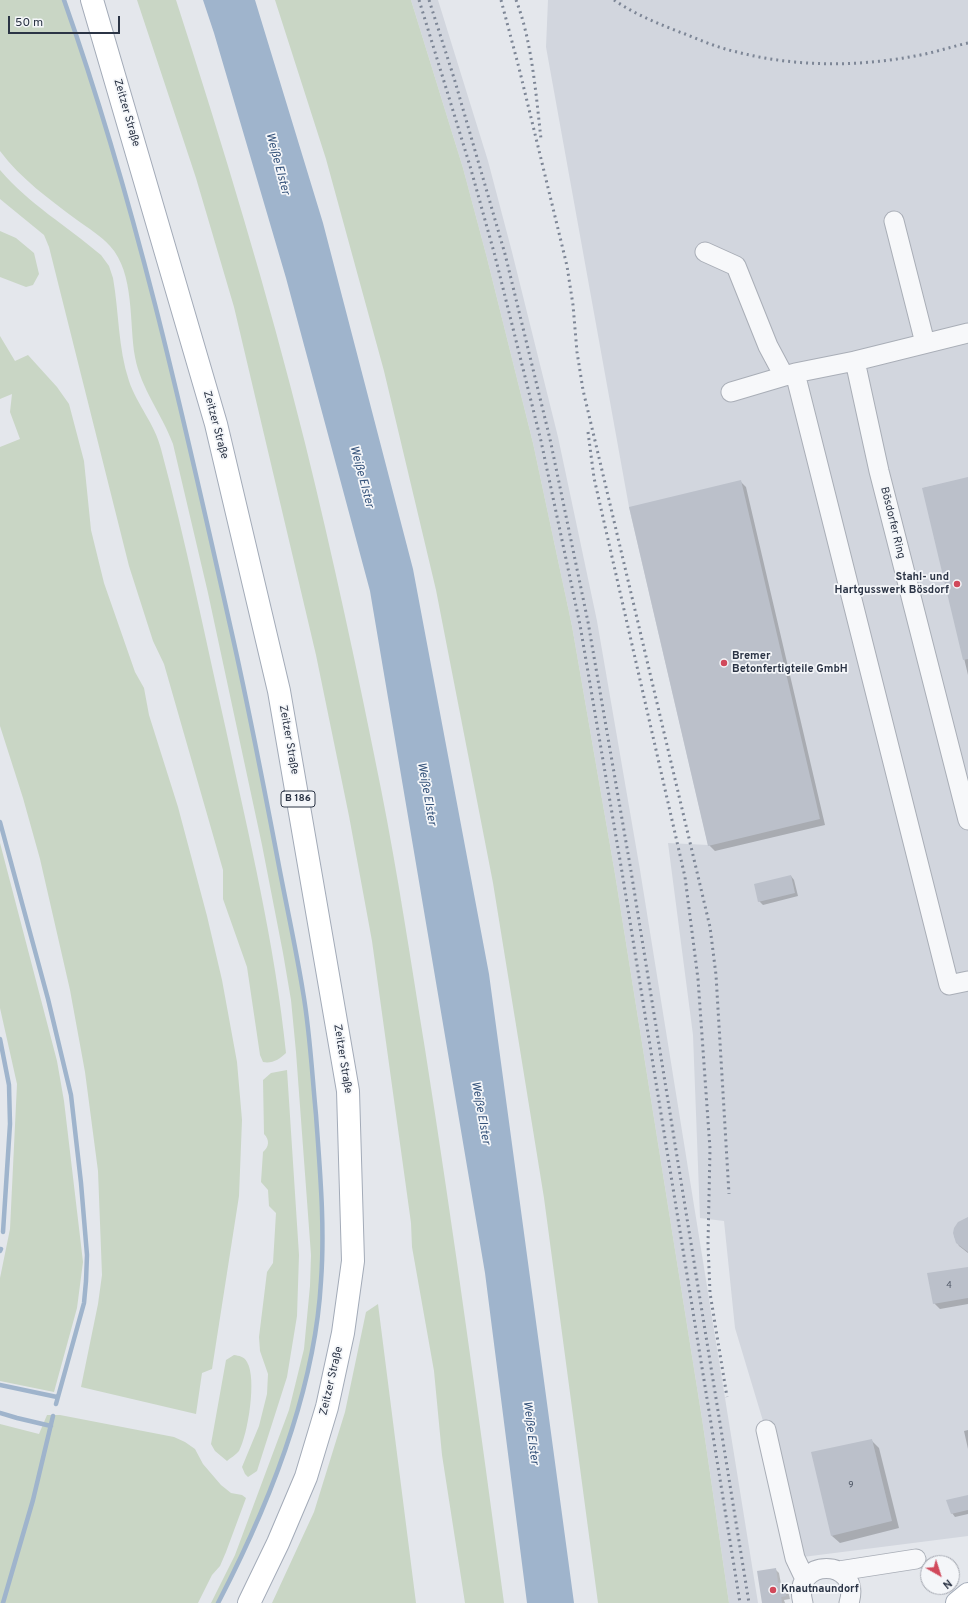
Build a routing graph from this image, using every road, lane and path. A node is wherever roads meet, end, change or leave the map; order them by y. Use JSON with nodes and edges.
{"nodes":[{"id":1,"x":92,"y":0,"type":"edge"},
{"id":2,"x":894,"y":221,"type":"dead end"},
{"id":3,"x":705,"y":252,"type":"dead end"},
{"id":4,"x":968,"y":333,"type":"edge"},
{"id":5,"x":925,"y":343,"type":"junction"},
{"id":6,"x":855,"y":361,"type":"junction"},
{"id":7,"x":789,"y":374,"type":"junction"},
{"id":8,"x":731,"y":392,"type":"dead end"},
{"id":9,"x":968,"y":820,"type":"edge"},
{"id":10,"x":968,"y":981,"type":"edge"},
{"id":11,"x":766,"y":1430,"type":"dead end"},
{"id":12,"x":916,"y":1559,"type":"dead end"},
{"id":13,"x":839,"y":1571,"type":"junction"},
{"id":14,"x":805,"y":1579,"type":"junction"},
{"id":15,"x":968,"y":1594,"type":"edge"},
{"id":16,"x":249,"y":1603,"type":"edge"},
{"id":17,"x":803,"y":1603,"type":"edge"},
{"id":18,"x":849,"y":1603,"type":"edge"},
{"id":19,"x":957,"y":1603,"type":"edge"}],
"edges":[{"from":1,"to":16,"type":"main road","name":"Zeitzer Straße","number":"B 186"},
{"from":2,"to":5,"type":"street"},
{"from":3,"to":7,"type":"street"},
{"from":4,"to":5,"type":"street"},
{"from":5,"to":6,"type":"street"},
{"from":6,"to":7,"type":"street"},
{"from":6,"to":9,"type":"street","name":"Bösdorfer Ring"},
{"from":7,"to":8,"type":"street"},
{"from":7,"to":10,"type":"street"},
{"from":11,"to":14,"type":"street"},
{"from":12,"to":13,"type":"street"},
{"from":13,"to":14,"type":"street"},
{"from":13,"to":18,"type":"street"},
{"from":14,"to":17,"type":"street"},
{"from":15,"to":19,"type":"main road"}]}
